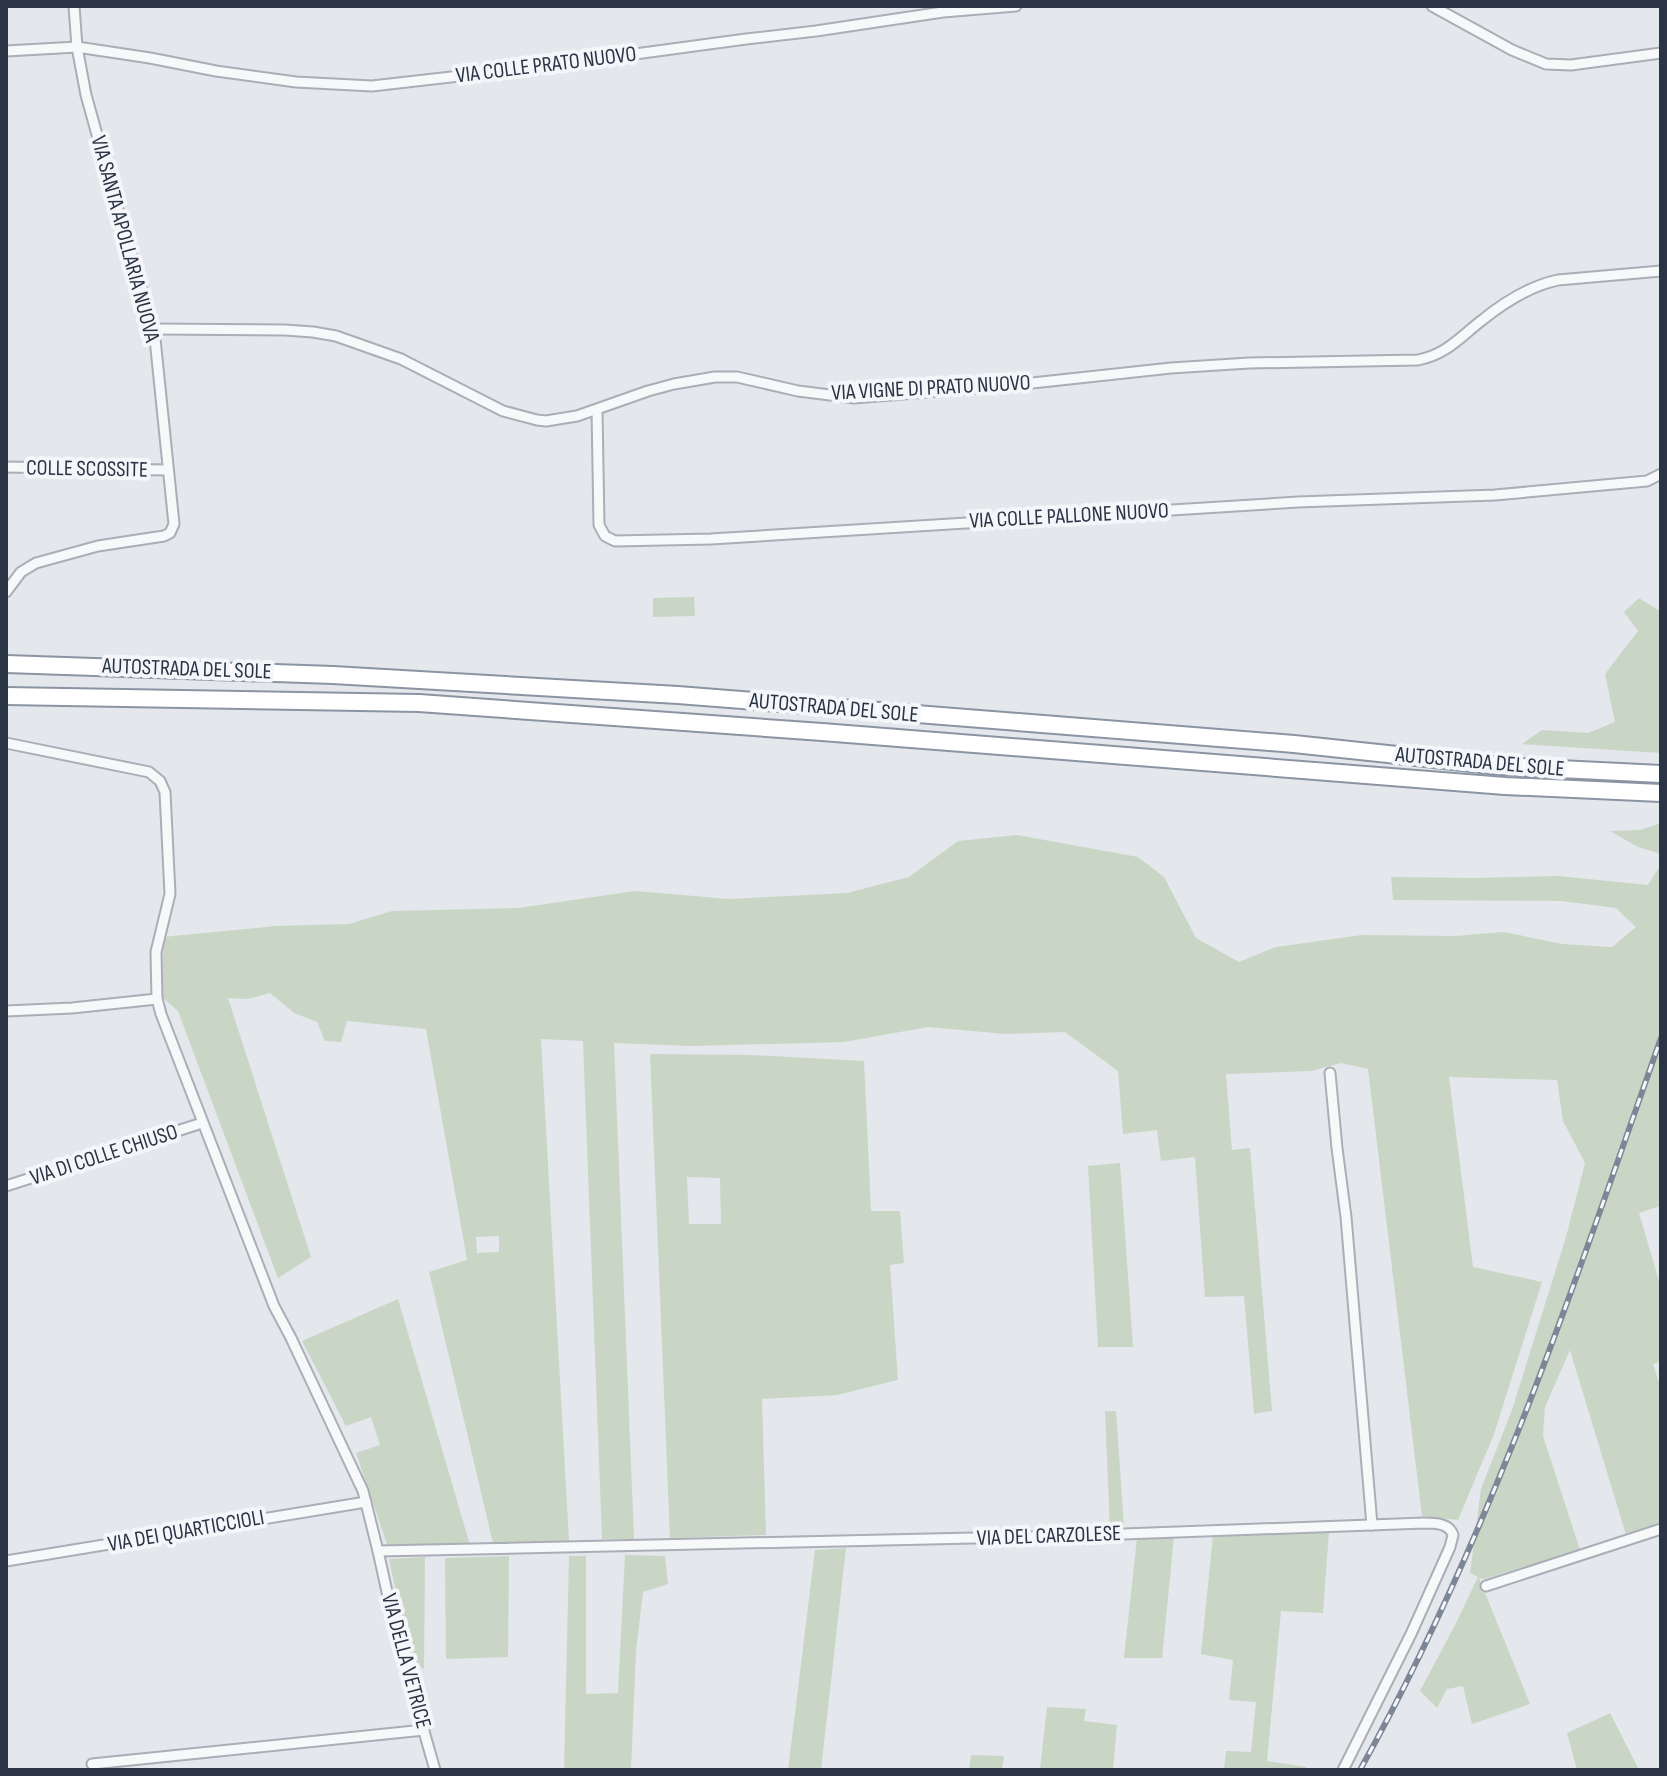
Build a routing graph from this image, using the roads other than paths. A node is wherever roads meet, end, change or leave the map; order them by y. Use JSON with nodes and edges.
{"nodes":[{"id":1,"x":74,"y":6,"type":"edge"},
{"id":2,"x":1016,"y":6,"type":"edge"},
{"id":3,"x":1432,"y":6,"type":"edge"},
{"id":4,"x":77,"y":47,"type":"junction"},
{"id":5,"x":6,"y":51,"type":"edge"},
{"id":6,"x":1661,"y":53,"type":"edge"},
{"id":7,"x":1661,"y":271,"type":"edge"},
{"id":8,"x":154,"y":329,"type":"junction"},
{"id":9,"x":597,"y":410,"type":"junction"},
{"id":10,"x":6,"y":467,"type":"edge"},
{"id":11,"x":167,"y":470,"type":"junction"},
{"id":12,"x":1661,"y":474,"type":"edge"},
{"id":13,"x":6,"y":592,"type":"edge"},
{"id":14,"x":6,"y":664,"type":"edge"},
{"id":15,"x":6,"y":696,"type":"edge"},
{"id":16,"x":6,"y":743,"type":"edge"},
{"id":17,"x":1661,"y":774,"type":"edge"},
{"id":18,"x":1661,"y":793,"type":"edge"},
{"id":19,"x":157,"y":999,"type":"junction"},
{"id":20,"x":6,"y":1011,"type":"edge"},
{"id":21,"x":1330,"y":1073,"type":"dead end"},
{"id":22,"x":202,"y":1123,"type":"junction"},
{"id":23,"x":6,"y":1186,"type":"edge"},
{"id":24,"x":366,"y":1502,"type":"junction"},
{"id":25,"x":1372,"y":1525,"type":"junction"},
{"id":26,"x":1661,"y":1529,"type":"edge"},
{"id":27,"x":378,"y":1551,"type":"junction"},
{"id":28,"x":6,"y":1561,"type":"edge"},
{"id":29,"x":1486,"y":1586,"type":"dead end"},
{"id":30,"x":424,"y":1730,"type":"junction"},
{"id":31,"x":92,"y":1764,"type":"dead end"},
{"id":32,"x":435,"y":1770,"type":"edge"},
{"id":33,"x":1343,"y":1770,"type":"edge"}],
"edges":[{"from":1,"to":4,"type":"street","name":"VIA SANTA APOLLARIA NUOVA"},
{"from":2,"to":4,"type":"street","name":"VIA COLLE PRATO NUOVO"},
{"from":3,"to":6,"type":"street"},
{"from":4,"to":5,"type":"street","name":"VIA COLLE PRATO NUOVO"},
{"from":4,"to":8,"type":"street","name":"VIA SANTA APOLLARIA NUOVA"},
{"from":7,"to":9,"type":"street","name":"VIA VIGNE DI PRATO NUOVO"},
{"from":8,"to":9,"type":"street","name":"VIA VIGNE DI PRATO NUOVO"},
{"from":8,"to":11,"type":"street","name":"VIA SANTA APOLLARIA NUOVA"},
{"from":9,"to":12,"type":"street","name":"VIA COLLE PALLONE NUOVO"},
{"from":10,"to":11,"type":"street","name":"COLLE SCOSSITE"},
{"from":11,"to":13,"type":"street","name":"VIA SANTA APOLLARIA NUOVA"},
{"from":14,"to":17,"type":"highway","name":"AUTOSTRADA DEL SOLE"},
{"from":15,"to":18,"type":"highway","name":"AUTOSTRADA DEL SOLE"},
{"from":16,"to":19,"type":"street"},
{"from":19,"to":20,"type":"street"},
{"from":19,"to":22,"type":"street","name":"VIA DELLA VETRICE"},
{"from":21,"to":25,"type":"street"},
{"from":22,"to":23,"type":"street","name":"VIA DI COLLE CHIUSO"},
{"from":22,"to":24,"type":"street","name":"VIA DELLA VETRICE"},
{"from":24,"to":27,"type":"street","name":"VIA DELLA VETRICE"},
{"from":24,"to":28,"type":"street","name":"VIA DEI QUARTICCIOLI"},
{"from":25,"to":27,"type":"street","name":"VIA DEL CARZOLESE"},
{"from":25,"to":33,"type":"street","name":"VIA DEL CARZOLESE"},
{"from":26,"to":29,"type":"street"},
{"from":27,"to":30,"type":"street","name":"VIA DELLA VETRICE"},
{"from":30,"to":31,"type":"street"},
{"from":30,"to":32,"type":"street","name":"VIA DELLA VETRICE"}]}
